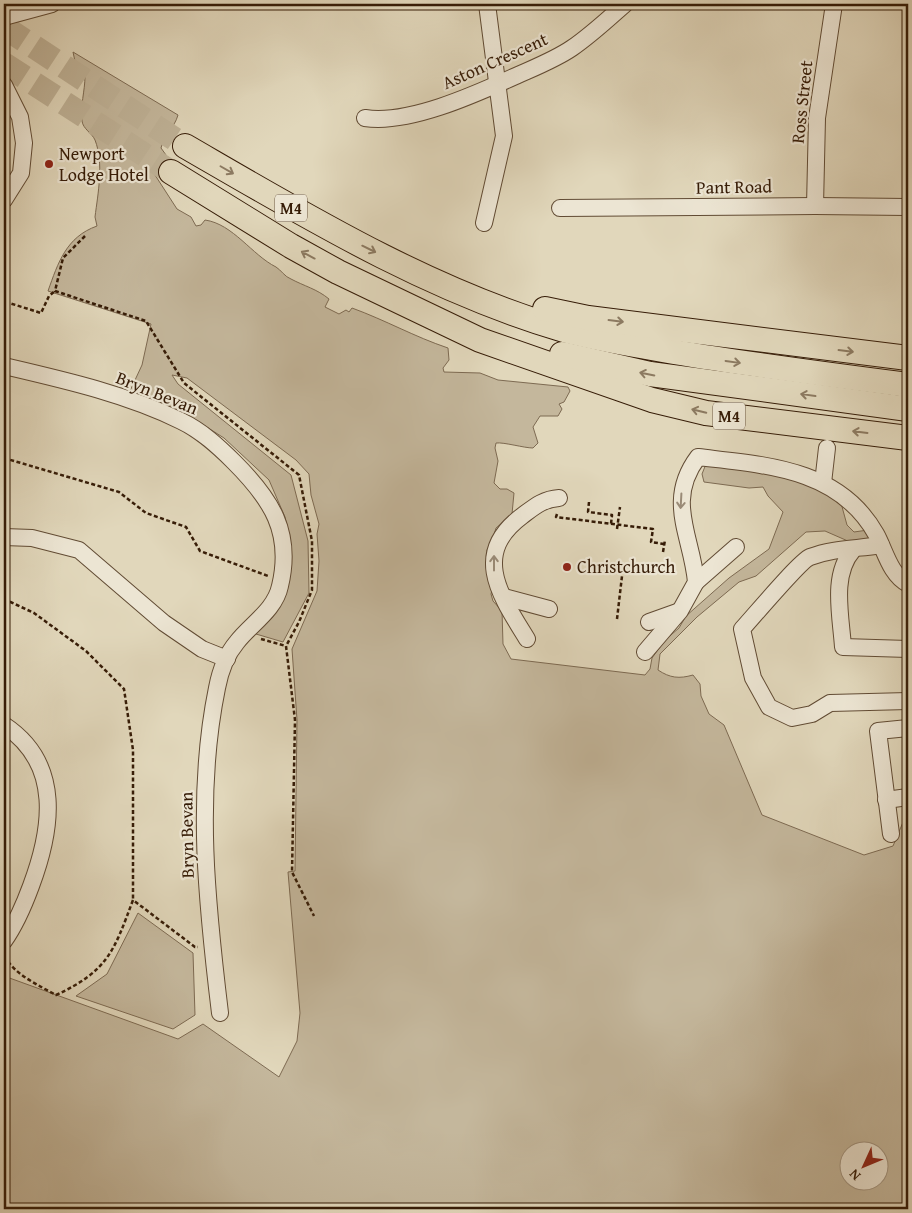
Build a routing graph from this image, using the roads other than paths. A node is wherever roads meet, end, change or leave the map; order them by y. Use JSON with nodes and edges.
{"nodes":[{"id":1,"x":52,"y":4,"type":"edge"},
{"id":2,"x":486,"y":4,"type":"edge"},
{"id":3,"x":625,"y":4,"type":"edge"},
{"id":4,"x":834,"y":4,"type":"edge"},
{"id":5,"x":4,"y":17,"type":"edge"},
{"id":6,"x":497,"y":84,"type":"junction"},
{"id":7,"x":4,"y":85,"type":"edge"},
{"id":8,"x":365,"y":118,"type":"dead end"},
{"id":9,"x":185,"y":146,"type":"tunnel mouth"},
{"id":10,"x":171,"y":172,"type":"tunnel mouth"},
{"id":11,"x":4,"y":200,"type":"edge"},
{"id":12,"x":815,"y":206,"type":"junction"},
{"id":13,"x":908,"y":207,"type":"edge"},
{"id":14,"x":560,"y":208,"type":"dead end"},
{"id":15,"x":484,"y":223,"type":"dead end"},
{"id":16,"x":566,"y":322,"type":"junction"},
{"id":17,"x":908,"y":358,"type":"edge"},
{"id":18,"x":557,"y":360,"type":"junction"},
{"id":19,"x":4,"y":366,"type":"edge"},
{"id":20,"x":908,"y":385,"type":"edge"},
{"id":21,"x":908,"y":409,"type":"edge"},
{"id":22,"x":908,"y":438,"type":"edge"},
{"id":23,"x":827,"y":448,"type":"dead end"},
{"id":24,"x":823,"y":483,"type":"junction"},
{"id":25,"x":559,"y":498,"type":"road end"},
{"id":26,"x":4,"y":537,"type":"edge"},
{"id":27,"x":881,"y":545,"type":"junction"},
{"id":28,"x":736,"y":547,"type":"dead end"},
{"id":29,"x":854,"y":550,"type":"junction"},
{"id":30,"x":696,"y":582,"type":"junction"},
{"id":31,"x":908,"y":584,"type":"edge"},
{"id":32,"x":504,"y":597,"type":"junction"},
{"id":33,"x":550,"y":609,"type":"dead end"},
{"id":34,"x":680,"y":611,"type":"junction"},
{"id":35,"x":649,"y":622,"type":"dead end"},
{"id":36,"x":527,"y":639,"type":"dead end"},
{"id":37,"x":908,"y":649,"type":"edge"},
{"id":38,"x":645,"y":652,"type":"dead end"},
{"id":39,"x":226,"y":659,"type":"junction"},
{"id":40,"x":908,"y":701,"type":"edge"},
{"id":41,"x":4,"y":725,"type":"edge"},
{"id":42,"x":908,"y":728,"type":"edge"},
{"id":43,"x":908,"y":798,"type":"edge"},
{"id":44,"x":886,"y":800,"type":"junction"},
{"id":45,"x":891,"y":834,"type":"dead end"},
{"id":46,"x":4,"y":941,"type":"edge"},
{"id":47,"x":220,"y":1013,"type":"dead end"}],
"edges":[{"from":1,"to":5,"type":"street"},
{"from":2,"to":6,"type":"street"},
{"from":3,"to":6,"type":"street","name":"Aston Crescent"},
{"from":4,"to":12,"type":"street","name":"Ross Street"},
{"from":6,"to":8,"type":"street","name":"Aston Crescent"},
{"from":6,"to":15,"type":"street"},
{"from":7,"to":11,"type":"street"},
{"from":9,"to":16,"type":"highway","number":"M4","one_way":true},
{"from":18,"to":10,"type":"highway","number":"M4","one_way":true},
{"from":12,"to":13,"type":"street","name":"Pant Road"},
{"from":12,"to":14,"type":"street","name":"Pant Road"},
{"from":16,"to":17,"type":"highway","number":"M4","one_way":true},
{"from":16,"to":20,"type":"highway","number":"M4","one_way":true},
{"from":21,"to":18,"type":"highway","number":"M4","one_way":true},
{"from":22,"to":18,"type":"highway","number":"M4","one_way":true},
{"from":19,"to":39,"type":"street","name":"Bryn Bevan"},
{"from":23,"to":24,"type":"street"},
{"from":24,"to":27,"type":"street"},
{"from":24,"to":30,"type":"street","one_way":true},
{"from":32,"to":25,"type":"street","one_way":true},
{"from":26,"to":39,"type":"street"},
{"from":27,"to":29,"type":"street"},
{"from":27,"to":31,"type":"street"},
{"from":28,"to":30,"type":"street"},
{"from":29,"to":37,"type":"street"},
{"from":29,"to":40,"type":"street"},
{"from":30,"to":34,"type":"street"},
{"from":32,"to":33,"type":"street"},
{"from":32,"to":36,"type":"street"},
{"from":34,"to":35,"type":"street"},
{"from":34,"to":38,"type":"street"},
{"from":39,"to":47,"type":"street","name":"Bryn Bevan"},
{"from":41,"to":46,"type":"street"},
{"from":42,"to":44,"type":"street"},
{"from":43,"to":44,"type":"street"},
{"from":44,"to":45,"type":"street"}]}
